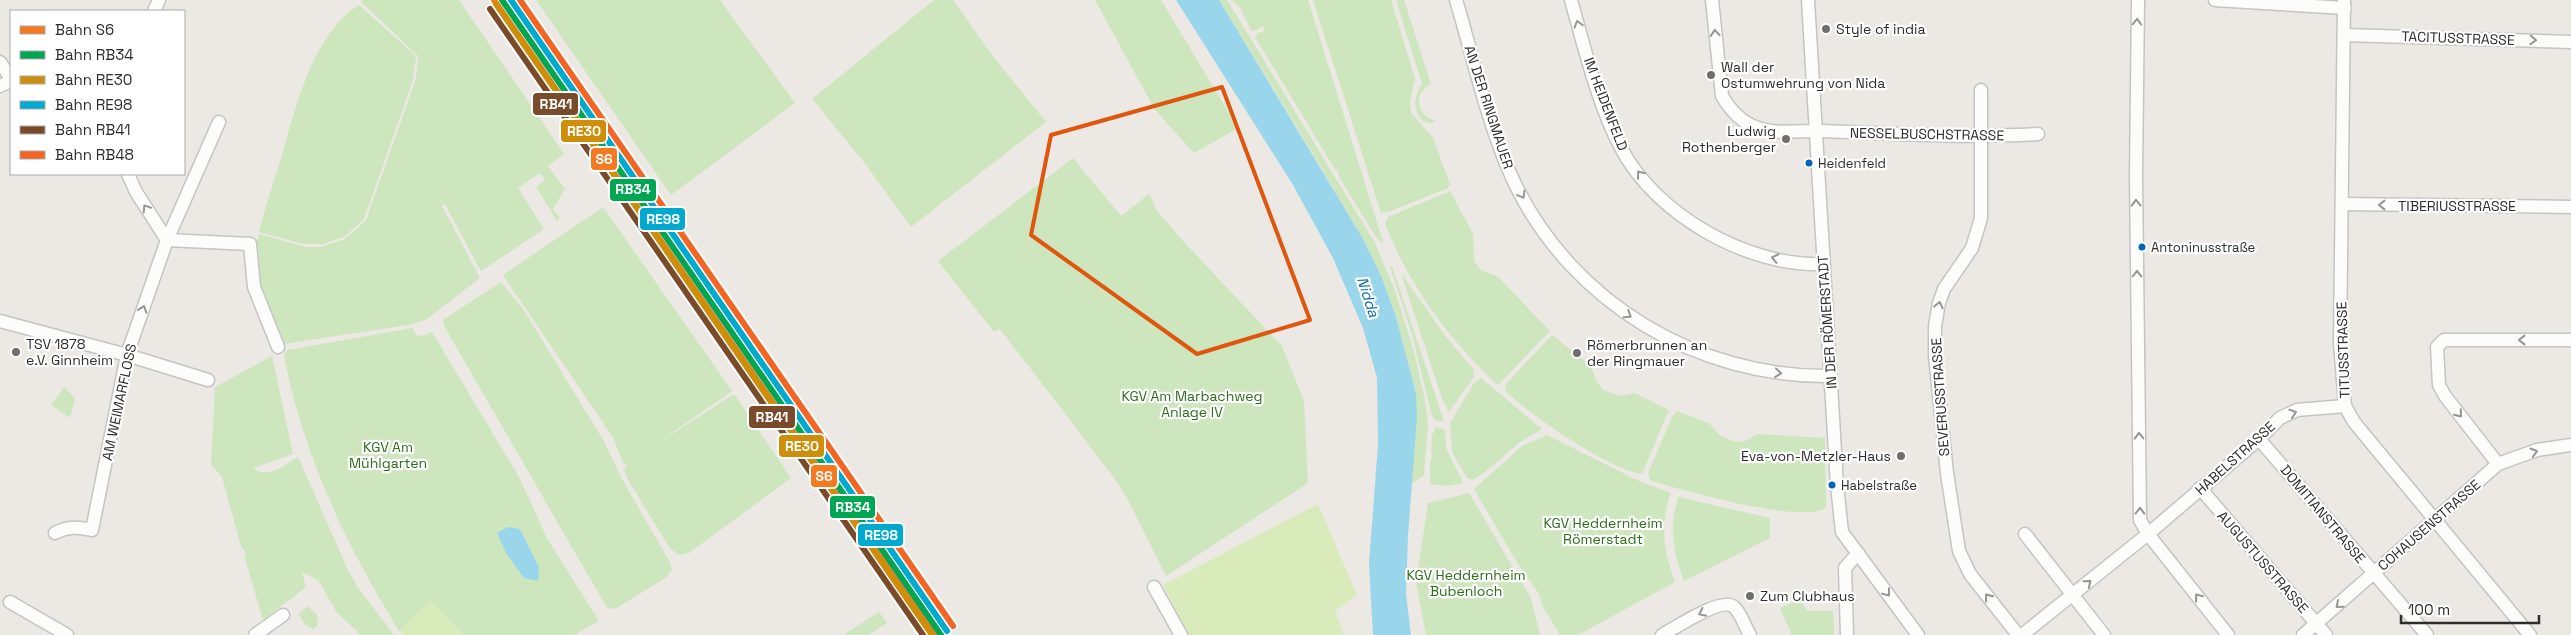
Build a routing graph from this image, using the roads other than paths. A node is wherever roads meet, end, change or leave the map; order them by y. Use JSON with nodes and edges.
{"nodes":[{"id":1,"x":1456,"y":0,"type":"edge"},
{"id":2,"x":1571,"y":0,"type":"edge"},
{"id":3,"x":1712,"y":0,"type":"edge"},
{"id":4,"x":1808,"y":0,"type":"edge"},
{"id":5,"x":2138,"y":0,"type":"edge"},
{"id":6,"x":2215,"y":0,"type":"edge"},
{"id":7,"x":2345,"y":4,"type":"edge"},
{"id":8,"x":2344,"y":35,"type":"junction"},
{"id":9,"x":2571,"y":42,"type":"edge"},
{"id":10,"x":0,"y":62,"type":"edge"},
{"id":11,"x":10,"y":78,"type":"edge"},
{"id":12,"x":1980,"y":90,"type":"dead end"},
{"id":13,"x":219,"y":122,"type":"dead end"},
{"id":14,"x":1816,"y":130,"type":"junction"},
{"id":15,"x":2038,"y":134,"type":"dead end"},
{"id":16,"x":1980,"y":138,"type":"junction"},
{"id":17,"x":128,"y":175,"type":"edge"},
{"id":18,"x":2344,"y":204,"type":"junction"},
{"id":19,"x":2571,"y":207,"type":"edge"},
{"id":20,"x":167,"y":240,"type":"junction"},
{"id":21,"x":1823,"y":264,"type":"junction"},
{"id":22,"x":0,"y":321,"type":"edge"},
{"id":23,"x":2571,"y":340,"type":"edge"},
{"id":24,"x":278,"y":347,"type":"dead end"},
{"id":25,"x":127,"y":355,"type":"junction"},
{"id":26,"x":1831,"y":376,"type":"junction"},
{"id":27,"x":208,"y":380,"type":"dead end"},
{"id":28,"x":2345,"y":406,"type":"junction"},
{"id":29,"x":2259,"y":438,"type":"junction"},
{"id":30,"x":2571,"y":445,"type":"edge"},
{"id":31,"x":2498,"y":464,"type":"junction"},
{"id":32,"x":2200,"y":488,"type":"junction"},
{"id":33,"x":2434,"y":518,"type":"junction"},
{"id":34,"x":55,"y":533,"type":"dead end"},
{"id":35,"x":2025,"y":534,"type":"dead end"},
{"id":36,"x":2148,"y":534,"type":"junction"},
{"id":37,"x":1858,"y":554,"type":"junction"},
{"id":38,"x":2374,"y":574,"type":"junction"},
{"id":39,"x":1154,"y":588,"type":"dead end"},
{"id":40,"x":2073,"y":596,"type":"junction"},
{"id":41,"x":10,"y":602,"type":"dead end"},
{"id":42,"x":283,"y":615,"type":"dead end"},
{"id":43,"x":2316,"y":624,"type":"junction"},
{"id":44,"x":67,"y":635,"type":"edge"},
{"id":45,"x":255,"y":635,"type":"edge"},
{"id":46,"x":1180,"y":635,"type":"edge"},
{"id":47,"x":1662,"y":635,"type":"edge"},
{"id":48,"x":1750,"y":635,"type":"edge"},
{"id":49,"x":1847,"y":635,"type":"edge"},
{"id":50,"x":1918,"y":635,"type":"edge"},
{"id":51,"x":2020,"y":635,"type":"edge"},
{"id":52,"x":2104,"y":635,"type":"edge"},
{"id":53,"x":2228,"y":635,"type":"edge"},
{"id":54,"x":2303,"y":635,"type":"edge"},
{"id":55,"x":2326,"y":635,"type":"edge"},
{"id":56,"x":2427,"y":635,"type":"edge"},
{"id":57,"x":2530,"y":635,"type":"edge"}],
"edges":[{"from":1,"to":26,"type":"street","name":"AN DER RINGMAUER","one_way":true},
{"from":21,"to":2,"type":"street","name":"IM HEIDENFELD","one_way":true},
{"from":14,"to":3,"type":"street","name":"NESSELBUSCHSTRASSE","one_way":true},
{"from":4,"to":14,"type":"street","name":"IN DER RÖMERSTADT"},
{"from":36,"to":5,"type":"street","one_way":true},
{"from":6,"to":7,"type":"street"},
{"from":7,"to":8,"type":"street","name":"TITUSSTRASSE"},
{"from":8,"to":9,"type":"street","name":"TACITUSSTRASSE","one_way":true},
{"from":8,"to":18,"type":"street","name":"TITUSSTRASSE"},
{"from":10,"to":11,"type":"street"},
{"from":12,"to":16,"type":"street","name":"SEVERUSSTRASSE"},
{"from":13,"to":20,"type":"street","name":"AM WEIMARFLOSS"},
{"from":14,"to":16,"type":"street","name":"NESSELBUSCHSTRASSE"},
{"from":14,"to":21,"type":"street","name":"IN DER RÖMERSTADT"},
{"from":15,"to":16,"type":"street","name":"NESSELBUSCHSTRASSE"},
{"from":51,"to":16,"type":"street","name":"SEVERUSSTRASSE","one_way":true},
{"from":20,"to":17,"type":"street","one_way":true},
{"from":19,"to":18,"type":"street","name":"TIBERIUSSTRASSE","one_way":true},
{"from":18,"to":28,"type":"street","name":"TITUSSTRASSE"},
{"from":20,"to":24,"type":"street"},
{"from":25,"to":20,"type":"street","name":"AM WEIMARFLOSS","one_way":true},
{"from":21,"to":26,"type":"street","name":"IN DER RÖMERSTADT"},
{"from":22,"to":25,"type":"street"},
{"from":23,"to":31,"type":"street","one_way":true},
{"from":25,"to":27,"type":"street"},
{"from":25,"to":34,"type":"street","name":"AM WEIMARFLOSS"},
{"from":26,"to":37,"type":"street","name":"IN DER RÖMERSTADT"},
{"from":29,"to":28,"type":"street","name":"HABELSTRASSE","one_way":true},
{"from":28,"to":33,"type":"street","name":"TITUSSTRASSE"},
{"from":29,"to":32,"type":"street","name":"HABELSTRASSE"},
{"from":29,"to":38,"type":"street","name":"DOMITIANSTRASSE"},
{"from":31,"to":30,"type":"street","name":"COHAUSENSTRASSE","one_way":true},
{"from":31,"to":33,"type":"street","name":"COHAUSENSTRASSE"},
{"from":32,"to":36,"type":"street","name":"HABELSTRASSE"},
{"from":32,"to":43,"type":"street","name":"AUGUSTUSSTRASSE"},
{"from":33,"to":38,"type":"street","name":"COHAUSENSTRASSE"},
{"from":33,"to":57,"type":"street","name":"TITUSSTRASSE"},
{"from":35,"to":40,"type":"street"},
{"from":40,"to":36,"type":"street","name":"HABELSTRASSE","one_way":true},
{"from":53,"to":36,"type":"street","one_way":true},
{"from":37,"to":49,"type":"street"},
{"from":37,"to":50,"type":"street","name":"IN DER RÖMERSTADT","one_way":true},
{"from":38,"to":43,"type":"street","name":"COHAUSENSTRASSE","one_way":true},
{"from":38,"to":56,"type":"street","name":"DOMITIANSTRASSE"},
{"from":39,"to":46,"type":"street"},
{"from":40,"to":51,"type":"street","name":"HABELSTRASSE"},
{"from":40,"to":52,"type":"street"},
{"from":41,"to":44,"type":"street"},
{"from":42,"to":45,"type":"street"},
{"from":43,"to":54,"type":"street","name":"COHAUSENSTRASSE"},
{"from":43,"to":55,"type":"street","name":"AUGUSTUSSTRASSE"},
{"from":48,"to":47,"type":"street","one_way":true}]}
